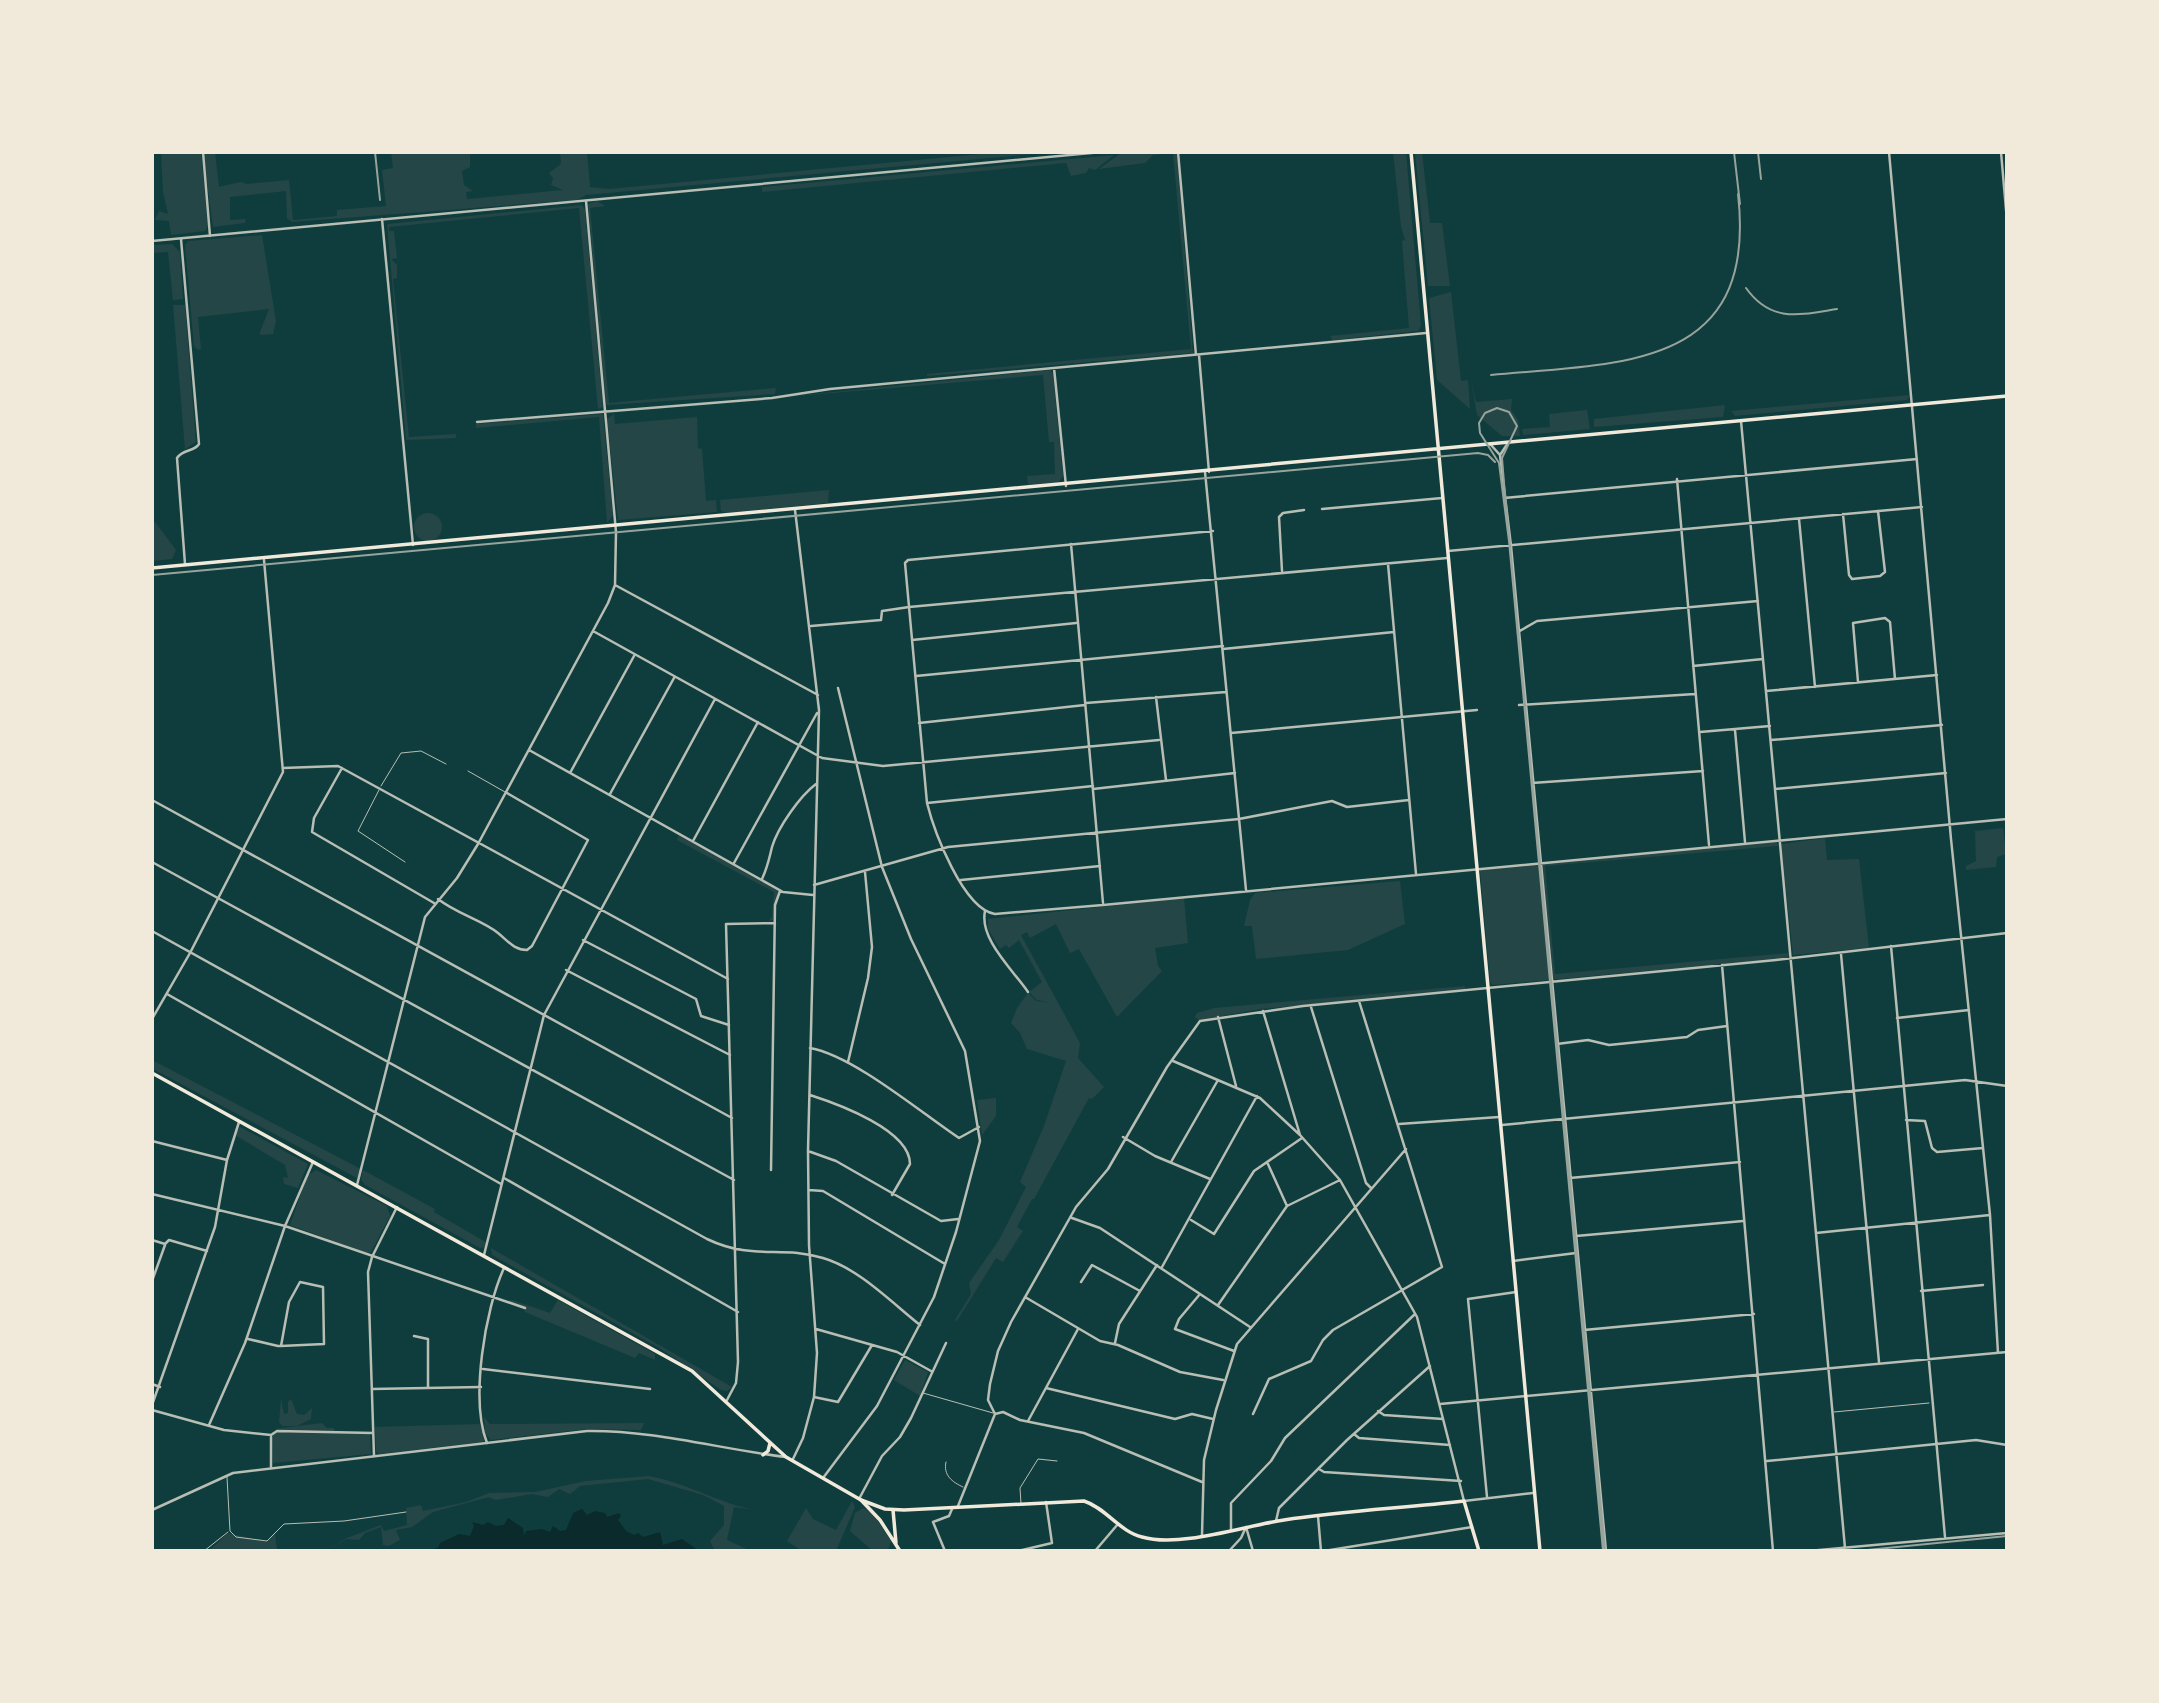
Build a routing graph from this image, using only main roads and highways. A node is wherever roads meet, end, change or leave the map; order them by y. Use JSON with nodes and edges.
{"nodes":[{"id":1,"x":1410,"y":152,"type":"edge"},
{"id":2,"x":2007,"y":396,"type":"edge"},
{"id":3,"x":1437,"y":450,"type":"junction"},
{"id":4,"x":152,"y":568,"type":"edge"},
{"id":5,"x":152,"y":1073,"type":"edge"},
{"id":6,"x":769,"y":1442,"type":"junction"},
{"id":7,"x":763,"y":1455,"type":"road end"},
{"id":8,"x":860,"y":1500,"type":"junction"},
{"id":9,"x":893,"y":1510,"type":"junction"},
{"id":10,"x":896,"y":1545,"type":"junction"},
{"id":11,"x":900,"y":1551,"type":"edge"},
{"id":12,"x":1479,"y":1551,"type":"edge"},
{"id":13,"x":1540,"y":1551,"type":"edge"}],
"edges":[{"from":1,"to":3,"type":"main road"},
{"from":2,"to":3,"type":"main road"},
{"from":3,"to":4,"type":"main road"},
{"from":3,"to":13,"type":"main road"},
{"from":5,"to":6,"type":"main road"},
{"from":6,"to":7,"type":"main road"},
{"from":6,"to":8,"type":"main road"},
{"from":8,"to":9,"type":"main road"},
{"from":8,"to":10,"type":"main road"},
{"from":9,"to":10,"type":"main road"},
{"from":9,"to":12,"type":"main road"},
{"from":10,"to":11,"type":"main road"}]}
